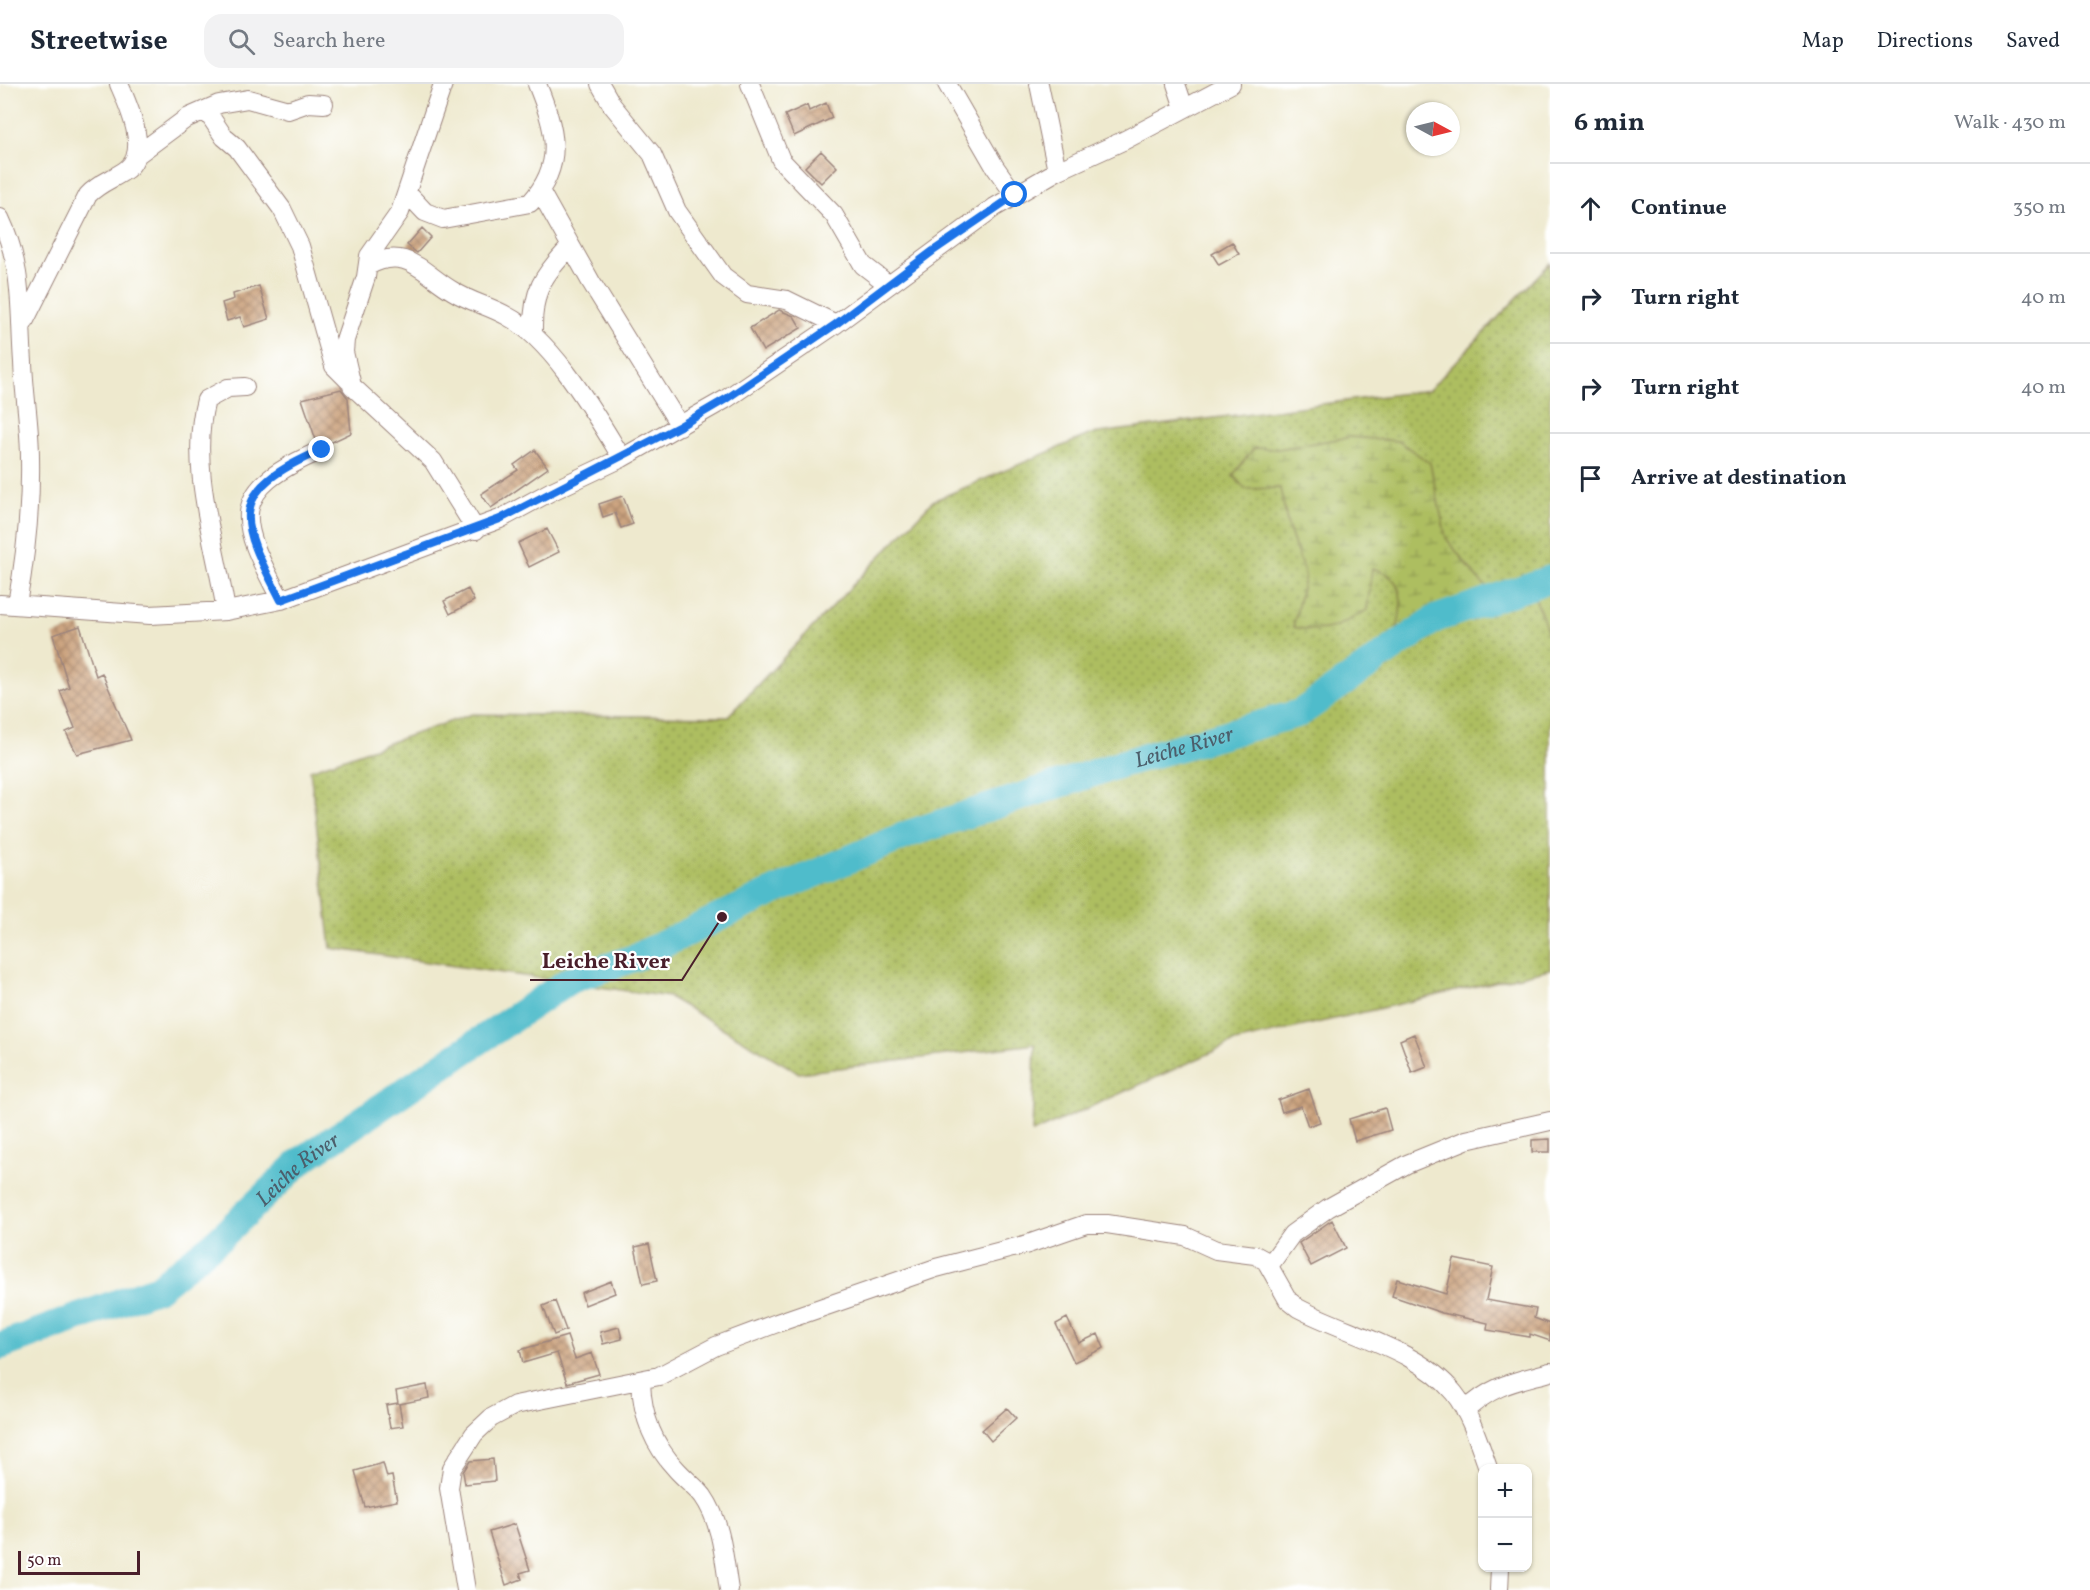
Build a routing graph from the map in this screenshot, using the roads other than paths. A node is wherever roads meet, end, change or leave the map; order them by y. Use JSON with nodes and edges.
{"nodes":[{"id":1,"x":119,"y":84,"type":"edge"},
{"id":2,"x":443,"y":84,"type":"edge"},
{"id":3,"x":537,"y":84,"type":"edge"},
{"id":4,"x":600,"y":84,"type":"edge"},
{"id":5,"x":750,"y":84,"type":"edge"},
{"id":6,"x":947,"y":84,"type":"edge"},
{"id":7,"x":1038,"y":84,"type":"edge"},
{"id":8,"x":1176,"y":84,"type":"edge"},
{"id":9,"x":1231,"y":84,"type":"edge"},
{"id":10,"x":324,"y":104,"type":"dead end"},
{"id":11,"x":1184,"y":108,"type":"junction"},
{"id":12,"x":206,"y":110,"type":"junction"},
{"id":13,"x":137,"y":155,"type":"junction"},
{"id":14,"x":1057,"y":171,"type":"junction"},
{"id":15,"x":540,"y":191,"type":"junction"},
{"id":16,"x":406,"y":193,"type":"junction"},
{"id":17,"x":1015,"y":195,"type":"junction"},
{"id":18,"x":0,"y":218,"type":"edge"},
{"id":19,"x":571,"y":246,"type":"junction"},
{"id":20,"x":368,"y":266,"type":"junction"},
{"id":21,"x":889,"y":285,"type":"junction"},
{"id":22,"x":836,"y":324,"type":"junction"},
{"id":23,"x":20,"y":329,"type":"junction"},
{"id":24,"x":533,"y":333,"type":"junction"},
{"id":25,"x":349,"y":381,"type":"junction"},
{"id":26,"x":245,"y":387,"type":"dead end"},
{"id":27,"x":680,"y":426,"type":"junction"},
{"id":28,"x":322,"y":450,"type":"dead end"},
{"id":29,"x":622,"y":458,"type":"junction"},
{"id":30,"x":476,"y":530,"type":"junction"},
{"id":31,"x":281,"y":600,"type":"junction"},
{"id":32,"x":9,"y":604,"type":"edge"},
{"id":33,"x":226,"y":611,"type":"junction"},
{"id":34,"x":1550,"y":1121,"type":"edge"},
{"id":35,"x":1269,"y":1266,"type":"junction"},
{"id":36,"x":1550,"y":1372,"type":"edge"},
{"id":37,"x":641,"y":1382,"type":"junction"},
{"id":38,"x":1465,"y":1411,"type":"junction"},
{"id":39,"x":1486,"y":1464,"type":"edge"},
{"id":40,"x":1500,"y":1572,"type":"edge"},
{"id":41,"x":466,"y":1590,"type":"edge"},
{"id":42,"x":729,"y":1590,"type":"edge"},
{"id":43,"x":1499,"y":1590,"type":"edge"}],
"edges":[{"from":1,"to":13,"type":"street"},
{"from":2,"to":16,"type":"street"},
{"from":3,"to":15,"type":"street"},
{"from":4,"to":22,"type":"street"},
{"from":5,"to":21,"type":"street"},
{"from":6,"to":17,"type":"street"},
{"from":7,"to":14,"type":"street"},
{"from":8,"to":11,"type":"street"},
{"from":9,"to":11,"type":"street"},
{"from":10,"to":12,"type":"street"},
{"from":11,"to":14,"type":"street"},
{"from":12,"to":13,"type":"street"},
{"from":12,"to":25,"type":"street"},
{"from":13,"to":23,"type":"street"},
{"from":14,"to":17,"type":"street"},
{"from":15,"to":16,"type":"street"},
{"from":15,"to":19,"type":"street"},
{"from":16,"to":20,"type":"street"},
{"from":17,"to":21,"type":"street"},
{"from":18,"to":23,"type":"street"},
{"from":19,"to":24,"type":"street"},
{"from":19,"to":27,"type":"street"},
{"from":20,"to":24,"type":"street"},
{"from":20,"to":25,"type":"street"},
{"from":21,"to":22,"type":"street"},
{"from":22,"to":27,"type":"street"},
{"from":23,"to":32,"type":"street"},
{"from":24,"to":29,"type":"street"},
{"from":25,"to":30,"type":"street"},
{"from":26,"to":33,"type":"street"},
{"from":27,"to":29,"type":"street"},
{"from":28,"to":31,"type":"street"},
{"from":29,"to":30,"type":"street"},
{"from":30,"to":31,"type":"street"},
{"from":31,"to":33,"type":"street"},
{"from":32,"to":33,"type":"street"},
{"from":34,"to":35,"type":"street"},
{"from":35,"to":37,"type":"street"},
{"from":35,"to":38,"type":"street"},
{"from":36,"to":38,"type":"street"},
{"from":37,"to":41,"type":"street"},
{"from":37,"to":42,"type":"street"},
{"from":38,"to":39,"type":"street"},
{"from":40,"to":43,"type":"street"}]}
